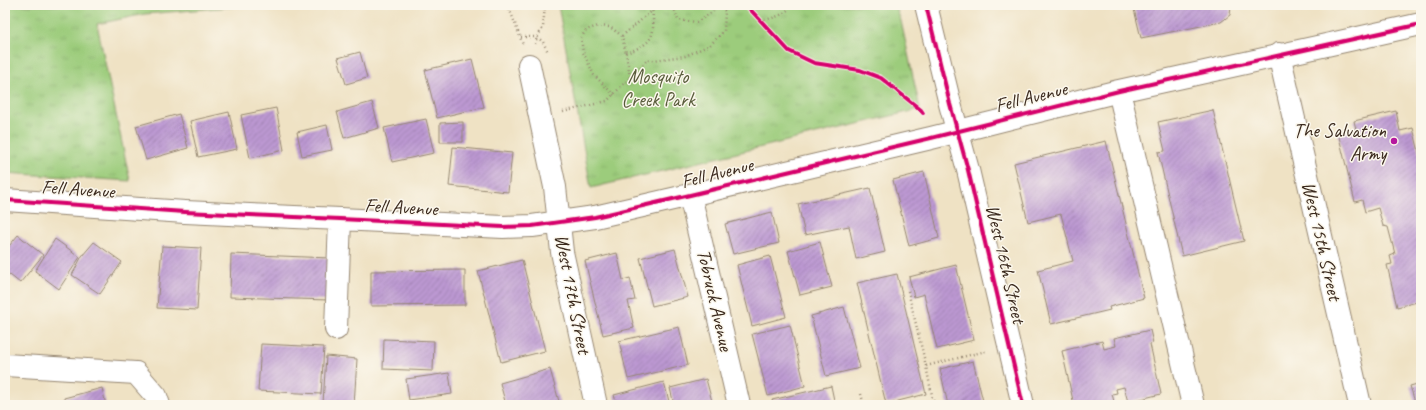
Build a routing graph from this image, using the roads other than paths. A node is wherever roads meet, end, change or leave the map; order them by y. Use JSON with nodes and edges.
{"nodes":[{"id":1,"x":926,"y":5,"type":"edge"},
{"id":2,"x":1421,"y":25,"type":"edge"},
{"id":3,"x":1279,"y":54,"type":"junction"},
{"id":4,"x":529,"y":65,"type":"road end"},
{"id":5,"x":1119,"y":90,"type":"junction"},
{"id":6,"x":958,"y":131,"type":"junction"},
{"id":7,"x":690,"y":195,"type":"junction"},
{"id":8,"x":5,"y":200,"type":"edge"},
{"id":9,"x":340,"y":220,"type":"junction"},
{"id":10,"x":559,"y":222,"type":"junction"},
{"id":11,"x":336,"y":329,"type":"dead end"},
{"id":12,"x":5,"y":365,"type":"edge"},
{"id":13,"x":159,"y":405,"type":"edge"},
{"id":14,"x":596,"y":405,"type":"edge"},
{"id":15,"x":739,"y":405,"type":"edge"},
{"id":16,"x":1023,"y":405,"type":"edge"},
{"id":17,"x":1193,"y":405,"type":"edge"},
{"id":18,"x":1360,"y":405,"type":"edge"}],
"edges":[{"from":1,"to":6,"type":"street","name":"West 16th Street"},
{"from":2,"to":3,"type":"street","name":"Fell Avenue"},
{"from":3,"to":5,"type":"street","name":"Fell Avenue"},
{"from":3,"to":18,"type":"street","name":"West 15th Street"},
{"from":4,"to":10,"type":"street","name":"West 17th Street"},
{"from":5,"to":6,"type":"street","name":"Fell Avenue"},
{"from":5,"to":17,"type":"street"},
{"from":6,"to":7,"type":"street","name":"Fell Avenue"},
{"from":6,"to":16,"type":"street","name":"West 16th Street"},
{"from":7,"to":10,"type":"street","name":"Fell Avenue"},
{"from":7,"to":15,"type":"street","name":"Tobruck Avenue"},
{"from":8,"to":9,"type":"street","name":"Fell Avenue"},
{"from":9,"to":10,"type":"street","name":"Fell Avenue"},
{"from":9,"to":11,"type":"street"},
{"from":10,"to":14,"type":"street","name":"West 17th Street"},
{"from":12,"to":13,"type":"street"}]}
